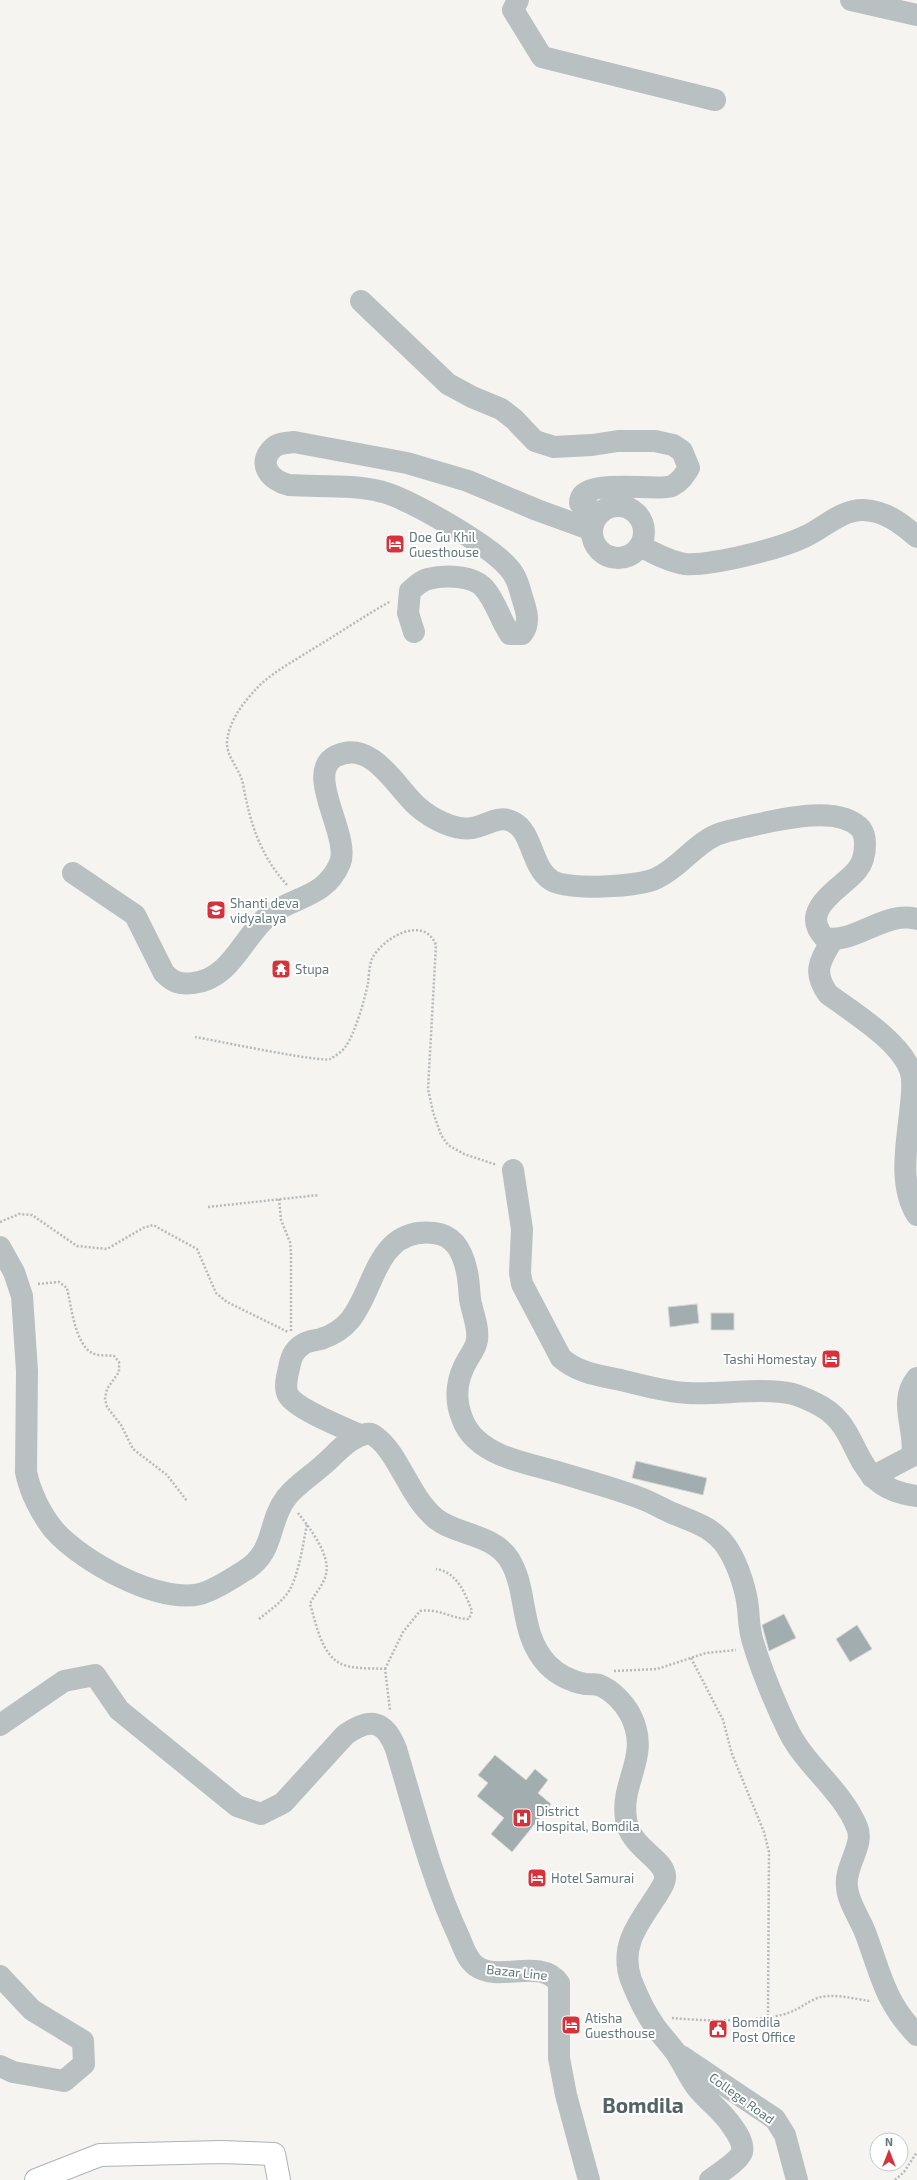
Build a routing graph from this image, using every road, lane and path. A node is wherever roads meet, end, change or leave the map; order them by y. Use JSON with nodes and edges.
{"nodes":[{"id":1,"x":518,"y":0,"type":"edge"},
{"id":2,"x":851,"y":0,"type":"edge"},
{"id":3,"x":917,"y":15,"type":"edge"},
{"id":4,"x":715,"y":100,"type":"dead end"},
{"id":5,"x":361,"y":301,"type":"dead end"},
{"id":6,"x":595,"y":522,"type":"junction"},
{"id":7,"x":917,"y":537,"type":"edge"},
{"id":8,"x":640,"y":546,"type":"junction"},
{"id":9,"x":410,"y":591,"type":"junction"},
{"id":10,"x":414,"y":632,"type":"dead end"},
{"id":11,"x":73,"y":872,"type":"dead end"},
{"id":12,"x":301,"y":900,"type":"junction"},
{"id":13,"x":917,"y":919,"type":"edge"},
{"id":14,"x":833,"y":939,"type":"junction"},
{"id":15,"x":195,"y":1037,"type":"dead end"},
{"id":16,"x":512,"y":1170,"type":"joint"},
{"id":17,"x":319,"y":1195,"type":"dead end"},
{"id":18,"x":279,"y":1199,"type":"junction"},
{"id":19,"x":208,"y":1207,"type":"dead end"},
{"id":20,"x":917,"y":1215,"type":"edge"},
{"id":21,"x":0,"y":1222,"type":"edge"},
{"id":22,"x":0,"y":1247,"type":"edge"},
{"id":23,"x":20,"y":1288,"type":"junction"},
{"id":24,"x":299,"y":1337,"type":"junction"},
{"id":25,"x":917,"y":1378,"type":"edge"},
{"id":26,"x":360,"y":1435,"type":"junction"},
{"id":27,"x":872,"y":1477,"type":"junction"},
{"id":28,"x":917,"y":1496,"type":"edge"},
{"id":29,"x":286,"y":1498,"type":"junction"},
{"id":30,"x":187,"y":1501,"type":"dead end"},
{"id":31,"x":307,"y":1524,"type":"junction"},
{"id":32,"x":436,"y":1569,"type":"dead end"},
{"id":33,"x":260,"y":1619,"type":"dead end"},
{"id":34,"x":755,"y":1648,"type":"junction"},
{"id":35,"x":691,"y":1658,"type":"junction"},
{"id":36,"x":385,"y":1669,"type":"junction"},
{"id":37,"x":583,"y":1683,"type":"junction"},
{"id":38,"x":365,"y":1723,"type":"junction"},
{"id":39,"x":0,"y":1725,"type":"edge"},
{"id":40,"x":0,"y":1976,"type":"edge"},
{"id":41,"x":892,"y":2003,"type":"junction"},
{"id":42,"x":648,"y":2016,"type":"junction"},
{"id":43,"x":768,"y":2018,"type":"junction"},
{"id":44,"x":917,"y":2035,"type":"edge"},
{"id":45,"x":676,"y":2053,"type":"junction"},
{"id":46,"x":0,"y":2066,"type":"edge"},
{"id":47,"x":917,"y":2152,"type":"edge"},
{"id":48,"x":36,"y":2180,"type":"edge"},
{"id":49,"x":279,"y":2180,"type":"edge"},
{"id":50,"x":589,"y":2180,"type":"edge"},
{"id":51,"x":710,"y":2180,"type":"edge"},
{"id":52,"x":797,"y":2180,"type":"edge"},
{"id":53,"x":895,"y":2180,"type":"edge"}],
"edges":[{"from":1,"to":4,"type":"street"},
{"from":2,"to":3,"type":"street"},
{"from":5,"to":6,"type":"street"},
{"from":6,"to":8,"type":"street"},
{"from":6,"to":8,"type":"street"},
{"from":6,"to":9,"type":"street"},
{"from":7,"to":8,"type":"street"},
{"from":9,"to":10,"type":"street"},
{"from":9,"to":12,"type":"path"},
{"from":11,"to":12,"type":"street"},
{"from":12,"to":14,"type":"street"},
{"from":13,"to":14,"type":"street"},
{"from":14,"to":20,"type":"street"},
{"from":15,"to":16,"type":"path"},
{"from":16,"to":27,"type":"street"},
{"from":17,"to":18,"type":"path"},
{"from":18,"to":19,"type":"path"},
{"from":18,"to":24,"type":"path"},
{"from":21,"to":24,"type":"path"},
{"from":22,"to":23,"type":"street"},
{"from":23,"to":29,"type":"street"},
{"from":23,"to":30,"type":"path"},
{"from":24,"to":26,"type":"street"},
{"from":24,"to":34,"type":"street"},
{"from":25,"to":27,"type":"street"},
{"from":26,"to":29,"type":"street"},
{"from":26,"to":37,"type":"street"},
{"from":27,"to":28,"type":"street"},
{"from":29,"to":31,"type":"path"},
{"from":31,"to":33,"type":"path"},
{"from":31,"to":36,"type":"path"},
{"from":32,"to":36,"type":"path"},
{"from":34,"to":35,"type":"path"},
{"from":34,"to":41,"type":"street"},
{"from":35,"to":37,"type":"path"},
{"from":35,"to":43,"type":"path"},
{"from":36,"to":38,"type":"path"},
{"from":37,"to":42,"type":"street"},
{"from":38,"to":39,"type":"street"},
{"from":38,"to":50,"type":"street","name":"Bazar Line"},
{"from":40,"to":46,"type":"street"},
{"from":41,"to":43,"type":"path"},
{"from":41,"to":44,"type":"street"},
{"from":42,"to":43,"type":"path"},
{"from":42,"to":45,"type":"street"},
{"from":45,"to":51,"type":"street"},
{"from":45,"to":52,"type":"street","name":"College Road"},
{"from":47,"to":53,"type":"path"},
{"from":48,"to":49,"type":"highway"}]}
